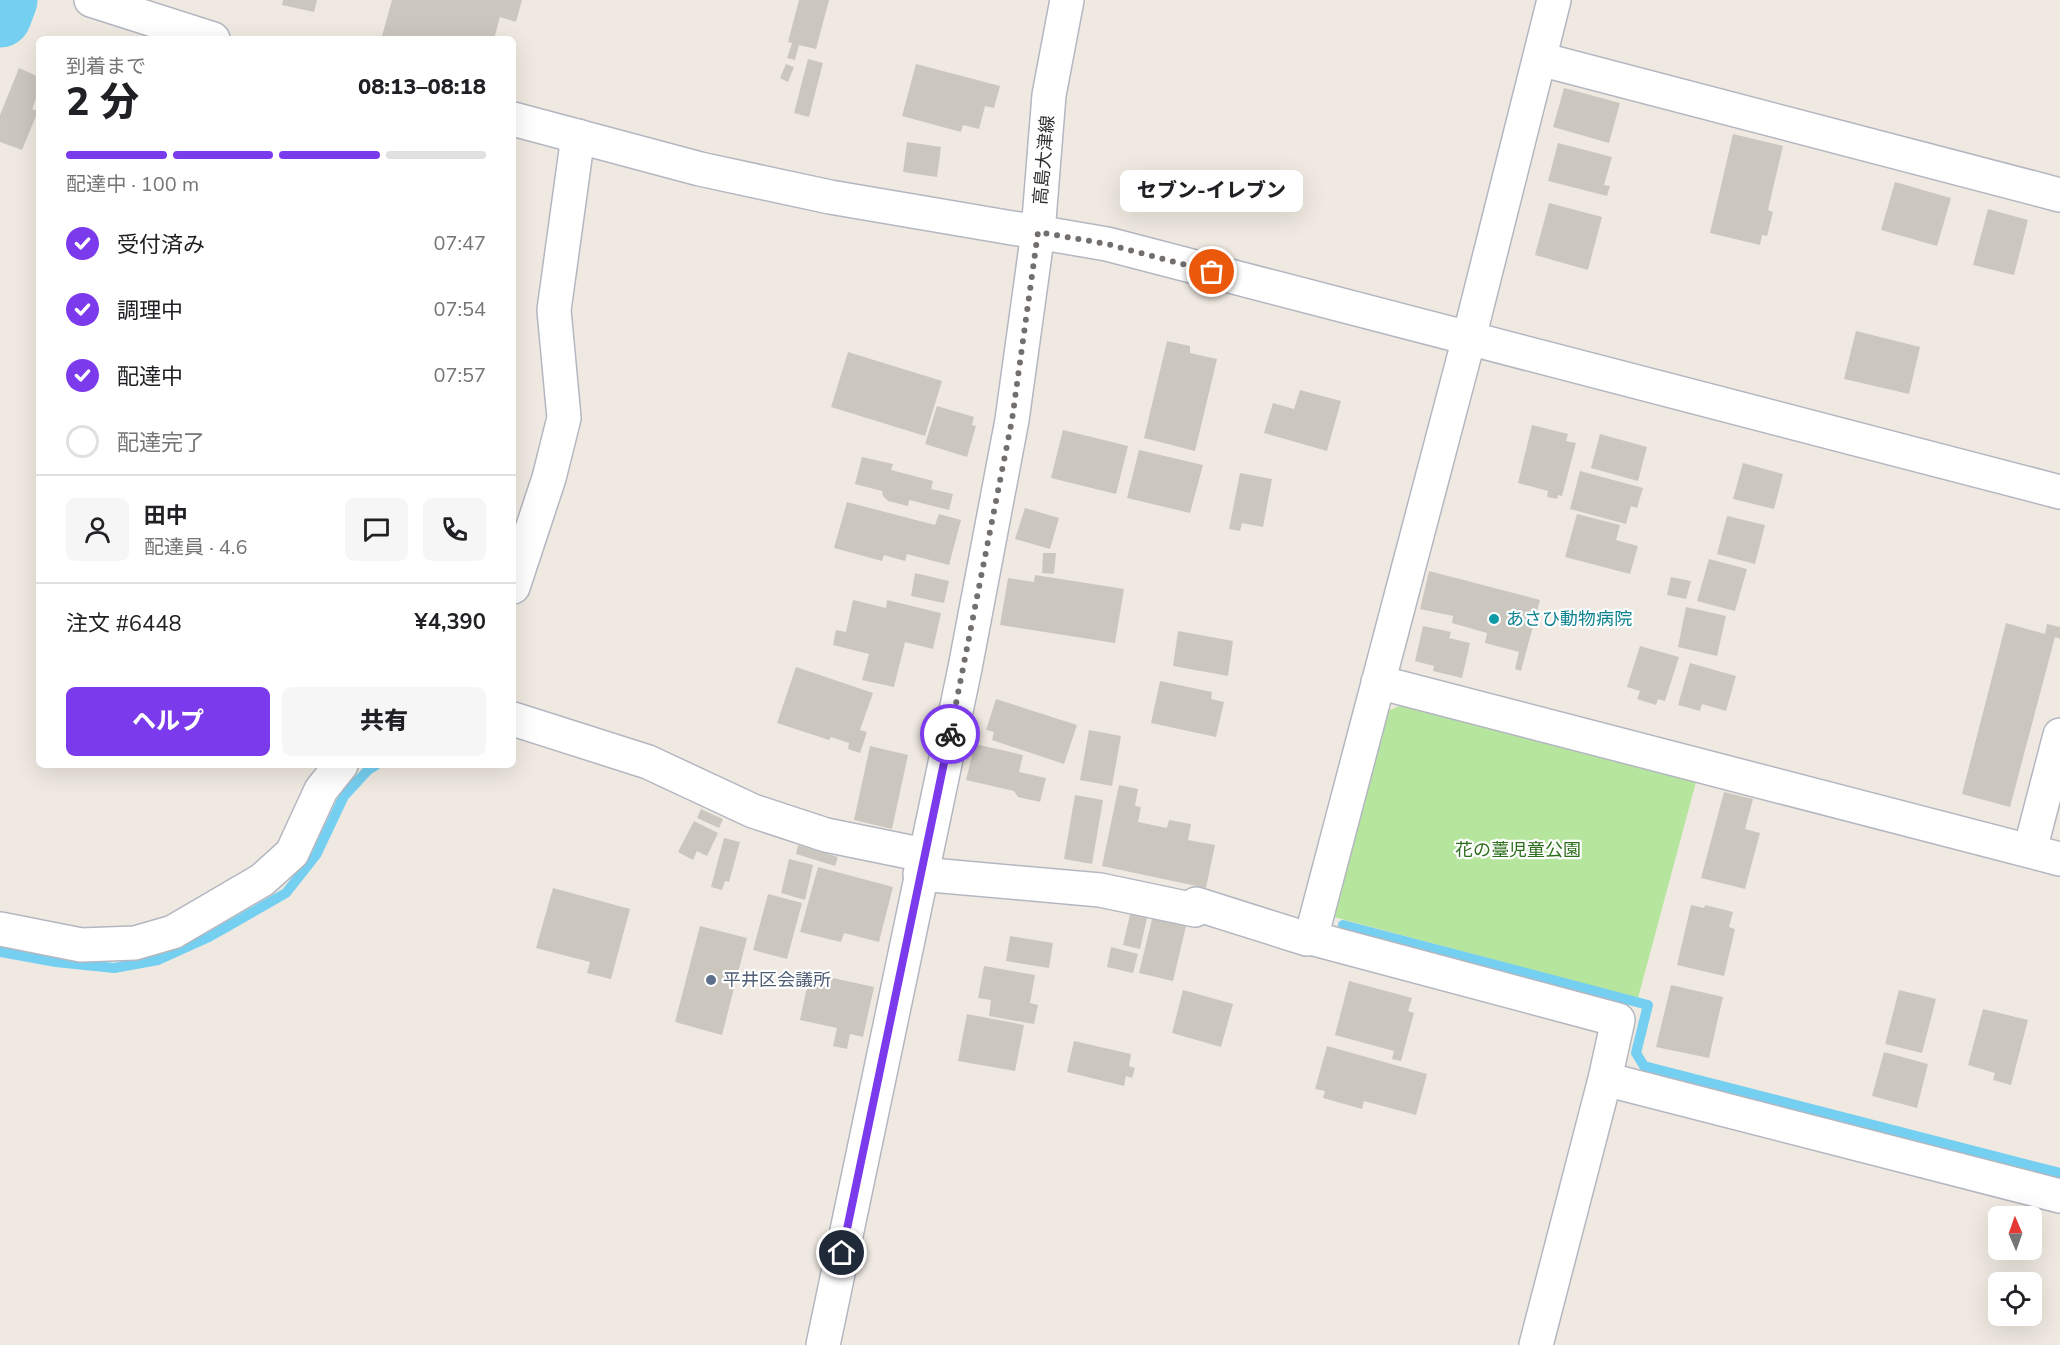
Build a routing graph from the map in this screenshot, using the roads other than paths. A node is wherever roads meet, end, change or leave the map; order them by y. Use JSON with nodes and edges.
{"nodes":[{"id":1,"x":91,"y":0,"type":"edge"},
{"id":2,"x":1067,"y":0,"type":"edge"},
{"id":3,"x":1554,"y":0,"type":"edge"},
{"id":4,"x":204,"y":36,"type":"edge"},
{"id":5,"x":1540,"y":59,"type":"junction"},
{"id":6,"x":516,"y":119,"type":"edge"},
{"id":7,"x":578,"y":136,"type":"junction"},
{"id":8,"x":2060,"y":195,"type":"edge"},
{"id":9,"x":1038,"y":232,"type":"junction"},
{"id":10,"x":1469,"y":338,"type":"junction"},
{"id":11,"x":2060,"y":492,"type":"edge"},
{"id":12,"x":516,"y":578,"type":"edge"},
{"id":13,"x":1378,"y":682,"type":"junction"},
{"id":14,"x":516,"y":719,"type":"edge"},
{"id":15,"x":2060,"y":735,"type":"edge"},
{"id":16,"x":339,"y":768,"type":"edge"},
{"id":17,"x":2045,"y":855,"type":"edge"},
{"id":18,"x":922,"y":865,"type":"junction"},
{"id":19,"x":0,"y":929,"type":"edge"},
{"id":20,"x":1311,"y":938,"type":"junction"},
{"id":21,"x":1605,"y":1079,"type":"junction"},
{"id":22,"x":2060,"y":1196,"type":"edge"},
{"id":23,"x":823,"y":1345,"type":"edge"},
{"id":24,"x":1536,"y":1345,"type":"edge"}],
"edges":[{"from":1,"to":4,"type":"street"},
{"from":2,"to":9,"type":"street","name":"高島大津線"},
{"from":3,"to":5,"type":"street"},
{"from":5,"to":8,"type":"street"},
{"from":5,"to":10,"type":"street"},
{"from":6,"to":7,"type":"street"},
{"from":7,"to":9,"type":"street"},
{"from":7,"to":12,"type":"street"},
{"from":9,"to":10,"type":"street"},
{"from":9,"to":18,"type":"street","name":"高島大津線"},
{"from":10,"to":11,"type":"street"},
{"from":10,"to":13,"type":"street"},
{"from":13,"to":17,"type":"street"},
{"from":13,"to":20,"type":"street"},
{"from":14,"to":18,"type":"street"},
{"from":15,"to":17,"type":"street"},
{"from":16,"to":19,"type":"street"},
{"from":18,"to":20,"type":"street"},
{"from":18,"to":23,"type":"street","name":"高島大津線"},
{"from":20,"to":21,"type":"street"},
{"from":21,"to":22,"type":"street"},
{"from":21,"to":24,"type":"street"}]}
